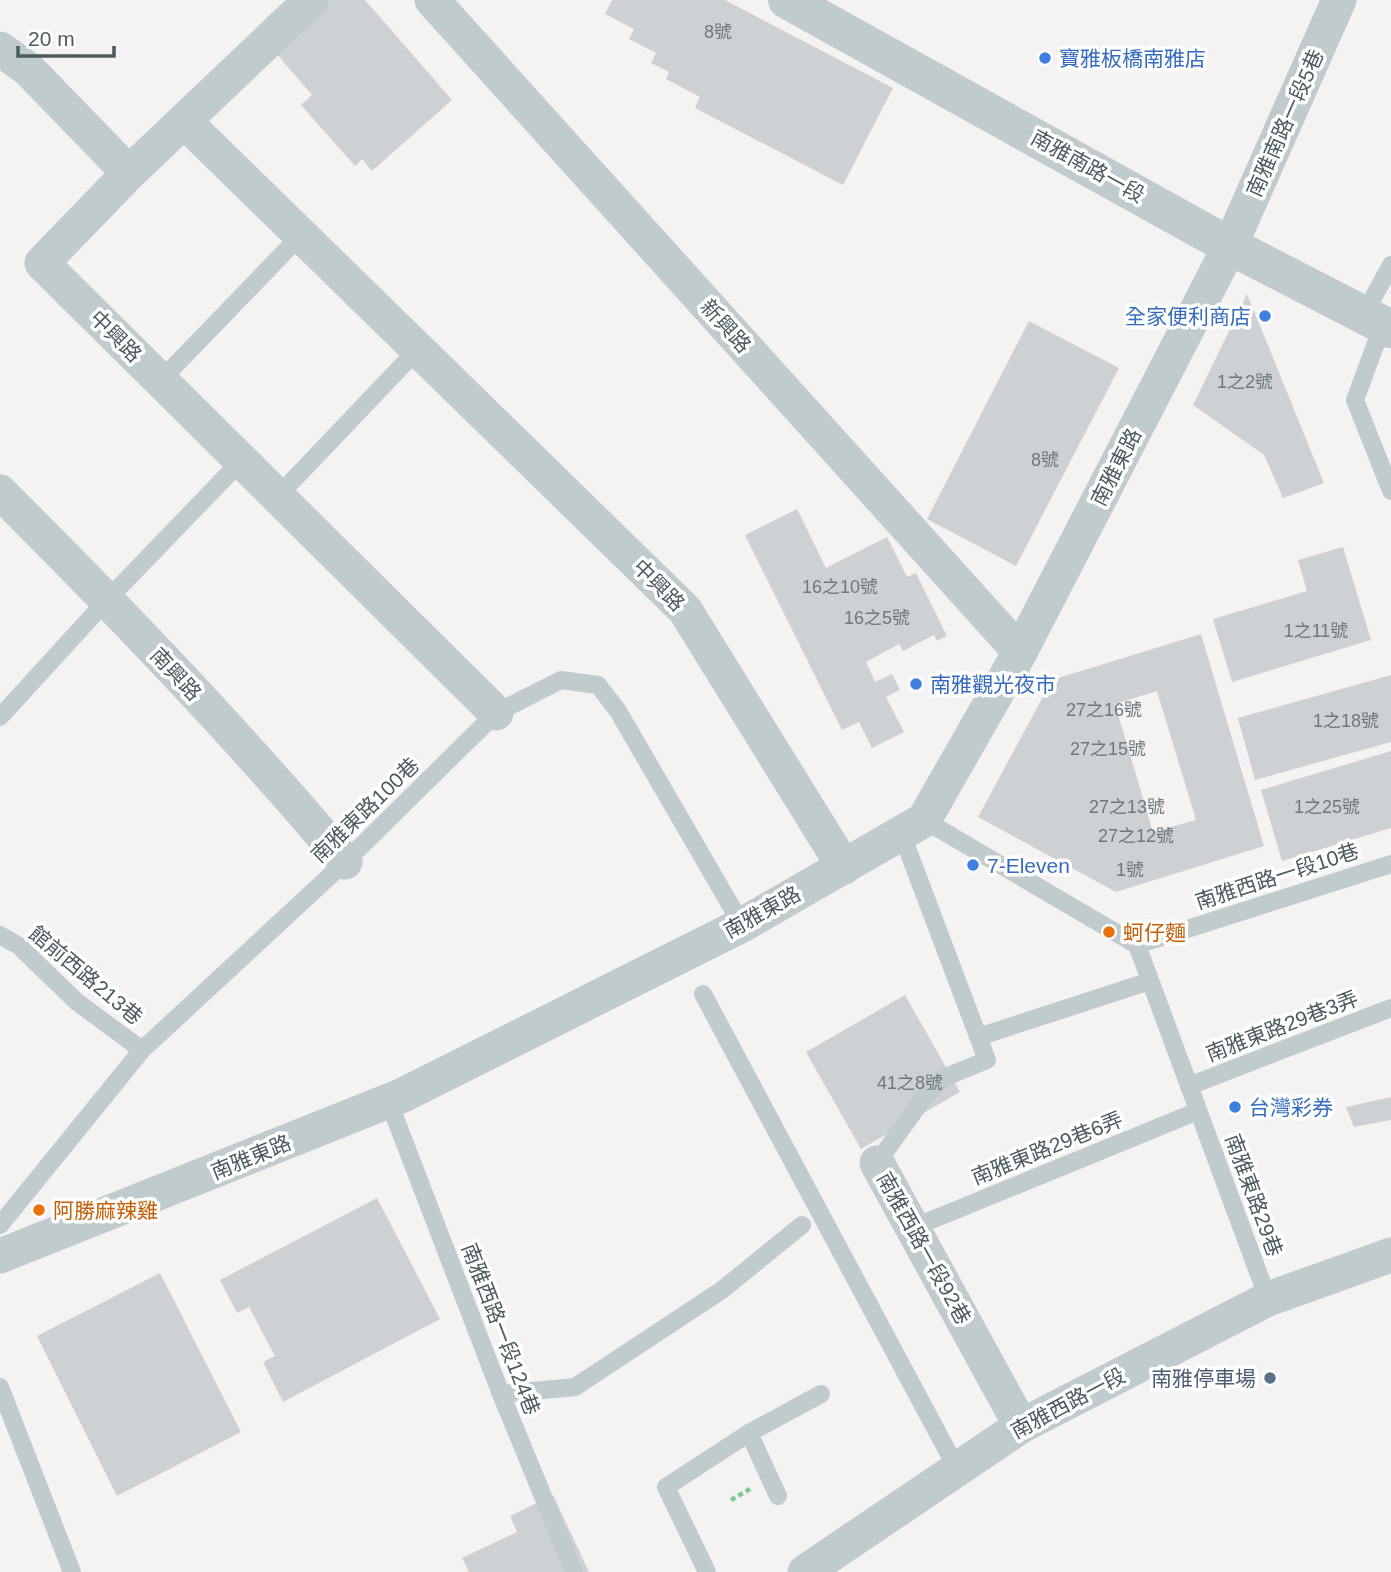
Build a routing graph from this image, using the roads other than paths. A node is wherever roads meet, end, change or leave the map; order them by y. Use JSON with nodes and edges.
{"nodes":[{"id":1,"x":311,"y":0,"type":"edge"},
{"id":2,"x":432,"y":0,"type":"edge"},
{"id":3,"x":1339,"y":0,"type":"edge"},
{"id":4,"x":809,"y":5,"type":"edge"},
{"id":5,"x":0,"y":48,"type":"edge"},
{"id":6,"x":184,"y":121,"type":"junction"},
{"id":7,"x":129,"y":173,"type":"junction"},
{"id":8,"x":301,"y":235,"type":"junction"},
{"id":9,"x":1230,"y":246,"type":"junction"},
{"id":10,"x":1391,"y":265,"type":"edge"},
{"id":11,"x":1379,"y":322,"type":"edge"},
{"id":12,"x":418,"y":349,"type":"junction"},
{"id":13,"x":161,"y":380,"type":"junction"},
{"id":14,"x":241,"y":461,"type":"junction"},
{"id":15,"x":1391,"y":491,"type":"edge"},
{"id":16,"x":0,"y":492,"type":"edge"},
{"id":17,"x":278,"y":496,"type":"junction"},
{"id":18,"x":107,"y":600,"type":"junction"},
{"id":19,"x":1020,"y":652,"type":"junction"},
{"id":20,"x":496,"y":713,"type":"junction"},
{"id":21,"x":0,"y":717,"type":"edge"},
{"id":22,"x":912,"y":826,"type":"junction"},
{"id":23,"x":345,"y":862,"type":"junction"},
{"id":24,"x":1391,"y":864,"type":"edge"},
{"id":25,"x":844,"y":867,"type":"junction"},
{"id":26,"x":742,"y":925,"type":"junction"},
{"id":27,"x":0,"y":935,"type":"edge"},
{"id":28,"x":1137,"y":945,"type":"junction"},
{"id":29,"x":1150,"y":981,"type":"junction"},
{"id":30,"x":704,"y":994,"type":"dead end"},
{"id":31,"x":1391,"y":1008,"type":"edge"},
{"id":32,"x":978,"y":1037,"type":"junction"},
{"id":33,"x":142,"y":1051,"type":"junction"},
{"id":34,"x":1189,"y":1086,"type":"junction"},
{"id":35,"x":389,"y":1102,"type":"junction"},
{"id":36,"x":1198,"y":1111,"type":"junction"},
{"id":37,"x":877,"y":1163,"type":"joint"},
{"id":38,"x":0,"y":1225,"type":"edge"},
{"id":39,"x":802,"y":1225,"type":"dead end"},
{"id":40,"x":912,"y":1227,"type":"junction"},
{"id":41,"x":1391,"y":1255,"type":"edge"},
{"id":42,"x":0,"y":1256,"type":"edge"},
{"id":43,"x":1268,"y":1299,"type":"junction"},
{"id":44,"x":0,"y":1387,"type":"edge"},
{"id":45,"x":501,"y":1394,"type":"junction"},
{"id":46,"x":821,"y":1394,"type":"dead end"},
{"id":47,"x":1021,"y":1426,"type":"junction"},
{"id":48,"x":749,"y":1433,"type":"junction"},
{"id":49,"x":957,"y":1469,"type":"junction"},
{"id":50,"x":778,"y":1496,"type":"dead end"},
{"id":51,"x":72,"y":1572,"type":"edge"},
{"id":52,"x":574,"y":1572,"type":"edge"},
{"id":53,"x":707,"y":1572,"type":"edge"},
{"id":54,"x":804,"y":1572,"type":"edge"}],
"edges":[{"from":1,"to":6,"type":"street"},
{"from":2,"to":19,"type":"street","name":"新興路"},
{"from":3,"to":9,"type":"street","name":"南雅南路一段5巷"},
{"from":4,"to":9,"type":"street","name":"南雅南路一段"},
{"from":5,"to":7,"type":"street"},
{"from":6,"to":7,"type":"street","name":"中興路"},
{"from":6,"to":8,"type":"street","name":"中興路"},
{"from":7,"to":13,"type":"street","name":"中興路"},
{"from":8,"to":12,"type":"street","name":"中興路"},
{"from":8,"to":13,"type":"lane"},
{"from":9,"to":11,"type":"street","name":"南雅南路一段"},
{"from":9,"to":19,"type":"street","name":"南雅東路"},
{"from":10,"to":11,"type":"lane"},
{"from":11,"to":15,"type":"lane"},
{"from":12,"to":17,"type":"lane"},
{"from":12,"to":25,"type":"street","name":"中興路"},
{"from":13,"to":14,"type":"street","name":"中興路"},
{"from":14,"to":17,"type":"street","name":"中興路"},
{"from":14,"to":18,"type":"lane"},
{"from":16,"to":18,"type":"street","name":"南興路"},
{"from":17,"to":20,"type":"street","name":"中興路"},
{"from":18,"to":21,"type":"lane"},
{"from":18,"to":23,"type":"street","name":"南興路"},
{"from":19,"to":22,"type":"street","name":"南雅東路"},
{"from":20,"to":23,"type":"lane","name":"南雅東路100巷"},
{"from":20,"to":26,"type":"lane","name":"南雅東路100巷"},
{"from":22,"to":25,"type":"street","name":"南雅東路"},
{"from":22,"to":28,"type":"lane"},
{"from":22,"to":32,"type":"lane","name":"南雅西路一段92巷"},
{"from":23,"to":33,"type":"lane","name":"南雅東路100巷"},
{"from":24,"to":28,"type":"lane","name":"南雅西路一段10巷"},
{"from":25,"to":26,"type":"street","name":"南雅東路"},
{"from":26,"to":35,"type":"street","name":"南雅東路"},
{"from":27,"to":33,"type":"lane","name":"館前西路213巷"},
{"from":28,"to":29,"type":"lane","name":"南雅東路29巷"},
{"from":29,"to":32,"type":"lane"},
{"from":29,"to":34,"type":"lane","name":"南雅東路29巷"},
{"from":30,"to":49,"type":"lane"},
{"from":31,"to":34,"type":"lane","name":"南雅東路29巷3弄"},
{"from":32,"to":37,"type":"lane","name":"南雅西路一段92巷"},
{"from":33,"to":38,"type":"lane","name":"南雅東路100巷"},
{"from":34,"to":36,"type":"lane","name":"南雅東路29巷"},
{"from":35,"to":42,"type":"street","name":"南雅東路"},
{"from":35,"to":45,"type":"lane","name":"南雅西路一段124巷"},
{"from":36,"to":40,"type":"lane","name":"南雅東路29巷6弄"},
{"from":36,"to":43,"type":"lane","name":"南雅東路29巷"},
{"from":37,"to":40,"type":"street","name":"南雅西路一段92巷"},
{"from":39,"to":45,"type":"lane"},
{"from":40,"to":47,"type":"street","name":"南雅西路一段92巷"},
{"from":41,"to":43,"type":"street","name":"南雅西路一段"},
{"from":43,"to":47,"type":"street","name":"南雅西路一段"},
{"from":44,"to":51,"type":"lane"},
{"from":45,"to":52,"type":"lane","name":"南雅西路一段124巷"},
{"from":46,"to":48,"type":"lane"},
{"from":47,"to":49,"type":"street","name":"南雅西路一段"},
{"from":48,"to":50,"type":"lane"},
{"from":48,"to":53,"type":"lane"},
{"from":49,"to":54,"type":"street","name":"南雅西路一段"}]}
